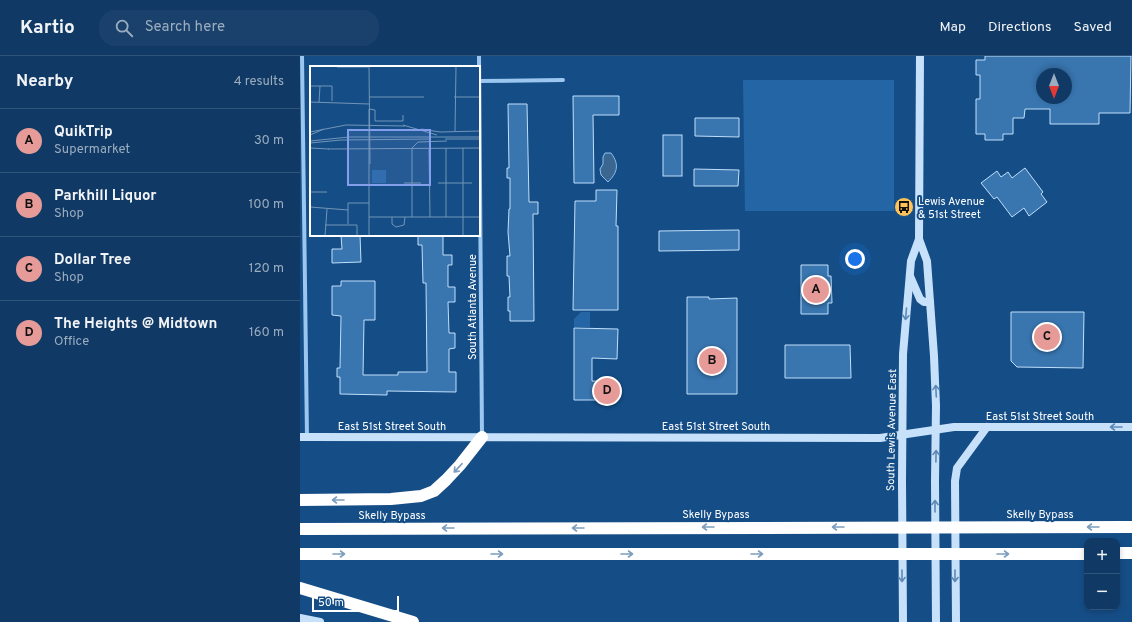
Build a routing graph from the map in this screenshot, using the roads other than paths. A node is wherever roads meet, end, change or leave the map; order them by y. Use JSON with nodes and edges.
{"nodes":[{"id":1,"x":302,"y":56,"type":"edge"},
{"id":2,"x":920,"y":56,"type":"edge"},
{"id":3,"x":563,"y":80,"type":"dead end"},
{"id":4,"x":480,"y":81,"type":"edge"},
{"id":5,"x":480,"y":200,"type":"edge"},
{"id":6,"x":919,"y":239,"type":"junction"},
{"id":7,"x":910,"y":275,"type":"junction"},
{"id":8,"x":930,"y":302,"type":"junction"},
{"id":9,"x":987,"y":427,"type":"junction"},
{"id":10,"x":1132,"y":427,"type":"edge"},
{"id":11,"x":936,"y":430,"type":"junction"},
{"id":12,"x":902,"y":435,"type":"junction"},
{"id":13,"x":304,"y":437,"type":"edge"},
{"id":14,"x":482,"y":437,"type":"junction"},
{"id":15,"x":300,"y":500,"type":"edge"},
{"id":16,"x":1132,"y":527,"type":"edge"},
{"id":17,"x":300,"y":529,"type":"edge"},
{"id":18,"x":1132,"y":553,"type":"edge"},
{"id":19,"x":300,"y":554,"type":"edge"},
{"id":20,"x":1084,"y":554,"type":"edge"},
{"id":21,"x":1120,"y":554,"type":"edge"},
{"id":22,"x":300,"y":588,"type":"edge"},
{"id":23,"x":300,"y":618,"type":"edge"},
{"id":24,"x":320,"y":622,"type":"edge"},
{"id":25,"x":413,"y":622,"type":"edge"},
{"id":26,"x":903,"y":622,"type":"edge"},
{"id":27,"x":936,"y":622,"type":"edge"},
{"id":28,"x":956,"y":622,"type":"edge"}],
"edges":[{"from":1,"to":13,"type":"street"},
{"from":2,"to":6,"type":"main road","name":"South Lewis Avenue East"},
{"from":3,"to":4,"type":"street"},
{"from":5,"to":14,"type":"street","name":"South Atlanta Avenue"},
{"from":6,"to":7,"type":"main road","name":"South Lewis Avenue East"},
{"from":6,"to":8,"type":"main road","name":"South Lewis Avenue East"},
{"from":7,"to":8,"type":"main road"},
{"from":7,"to":12,"type":"main road","name":"South Lewis Avenue East","one_way":true},
{"from":11,"to":8,"type":"main road","name":"South Lewis Avenue East","one_way":true},
{"from":10,"to":9,"type":"main road","name":"East 51st Street South","one_way":true},
{"from":9,"to":11,"type":"main road","name":"East 51st Street South"},
{"from":9,"to":28,"type":"main road","one_way":true},
{"from":11,"to":12,"type":"main road","name":"East 51st Street South"},
{"from":27,"to":11,"type":"main road","name":"South Lewis Avenue East","one_way":true},
{"from":12,"to":14,"type":"main road","name":"East 51st Street South"},
{"from":12,"to":26,"type":"main road","name":"South Lewis Avenue East","one_way":true},
{"from":13,"to":14,"type":"main road","name":"East 51st Street South"},
{"from":14,"to":15,"type":"highway","one_way":true},
{"from":16,"to":17,"type":"highway","name":"Skelly Bypass","one_way":true},
{"from":18,"to":21,"type":"highway"},
{"from":19,"to":20,"type":"highway","one_way":true},
{"from":22,"to":25,"type":"highway"},
{"from":23,"to":24,"type":"main road"}]}
